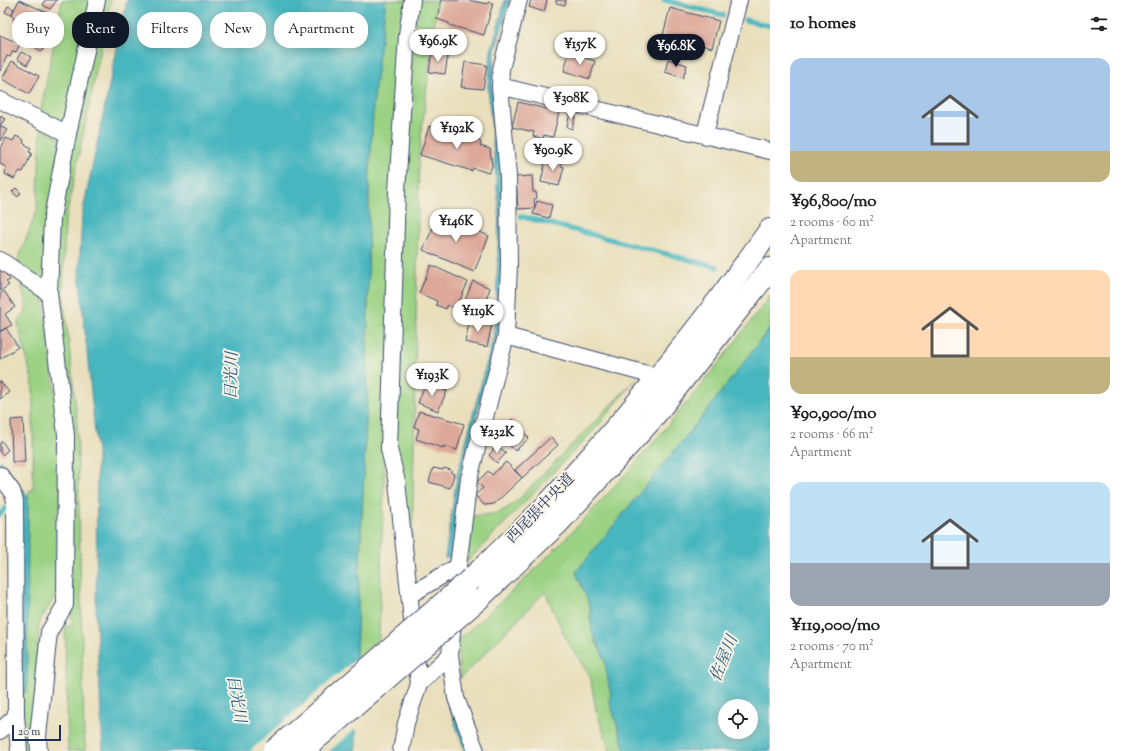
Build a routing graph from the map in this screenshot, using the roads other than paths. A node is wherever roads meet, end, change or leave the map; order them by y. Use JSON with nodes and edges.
{"nodes":[{"id":1,"x":97,"y":0,"type":"edge"},
{"id":2,"x":412,"y":0,"type":"edge"},
{"id":3,"x":519,"y":0,"type":"edge"},
{"id":4,"x":739,"y":0,"type":"edge"},
{"id":5,"x":500,"y":86,"type":"junction"},
{"id":6,"x":0,"y":100,"type":"edge"},
{"id":7,"x":68,"y":134,"type":"junction"},
{"id":8,"x":705,"y":134,"type":"junction"},
{"id":9,"x":770,"y":151,"type":"edge"},
{"id":10,"x":770,"y":230,"type":"edge"},
{"id":11,"x":0,"y":260,"type":"edge"},
{"id":12,"x":770,"y":269,"type":"edge"},
{"id":13,"x":49,"y":293,"type":"junction"},
{"id":14,"x":506,"y":336,"type":"junction"},
{"id":15,"x":658,"y":377,"type":"junction"},
{"id":16,"x":0,"y":475,"type":"edge"},
{"id":17,"x":464,"y":573,"type":"junction"},
{"id":18,"x":410,"y":596,"type":"junction"},
{"id":19,"x":450,"y":655,"type":"junction"},
{"id":20,"x":420,"y":684,"type":"junction"},
{"id":21,"x":16,"y":716,"type":"junction"},
{"id":22,"x":0,"y":731,"type":"edge"},
{"id":23,"x":19,"y":751,"type":"edge"},
{"id":24,"x":39,"y":751,"type":"edge"},
{"id":25,"x":274,"y":751,"type":"edge"},
{"id":26,"x":302,"y":751,"type":"edge"},
{"id":27,"x":401,"y":751,"type":"edge"},
{"id":28,"x":476,"y":751,"type":"edge"}],
"edges":[{"from":1,"to":7,"type":"street"},
{"from":2,"to":18,"type":"street"},
{"from":3,"to":5,"type":"street"},
{"from":4,"to":8,"type":"street"},
{"from":5,"to":8,"type":"street"},
{"from":5,"to":14,"type":"street"},
{"from":6,"to":7,"type":"street"},
{"from":7,"to":13,"type":"street"},
{"from":8,"to":9,"type":"street"},
{"from":10,"to":15,"type":"main road","name":"西尾張中央道"},
{"from":11,"to":13,"type":"street"},
{"from":12,"to":26,"type":"main road","name":"西尾張中央道","bridge":true},
{"from":13,"to":24,"type":"street"},
{"from":14,"to":15,"type":"street"},
{"from":14,"to":17,"type":"street"},
{"from":15,"to":17,"type":"main road","name":"西尾張中央道"},
{"from":16,"to":21,"type":"street"},
{"from":17,"to":18,"type":"street"},
{"from":17,"to":19,"type":"street"},
{"from":17,"to":25,"type":"main road","name":"西尾張中央道","bridge":true},
{"from":18,"to":20,"type":"street"},
{"from":19,"to":20,"type":"street"},
{"from":19,"to":28,"type":"street"},
{"from":20,"to":27,"type":"street"},
{"from":21,"to":22,"type":"street"},
{"from":21,"to":23,"type":"street"}]}
